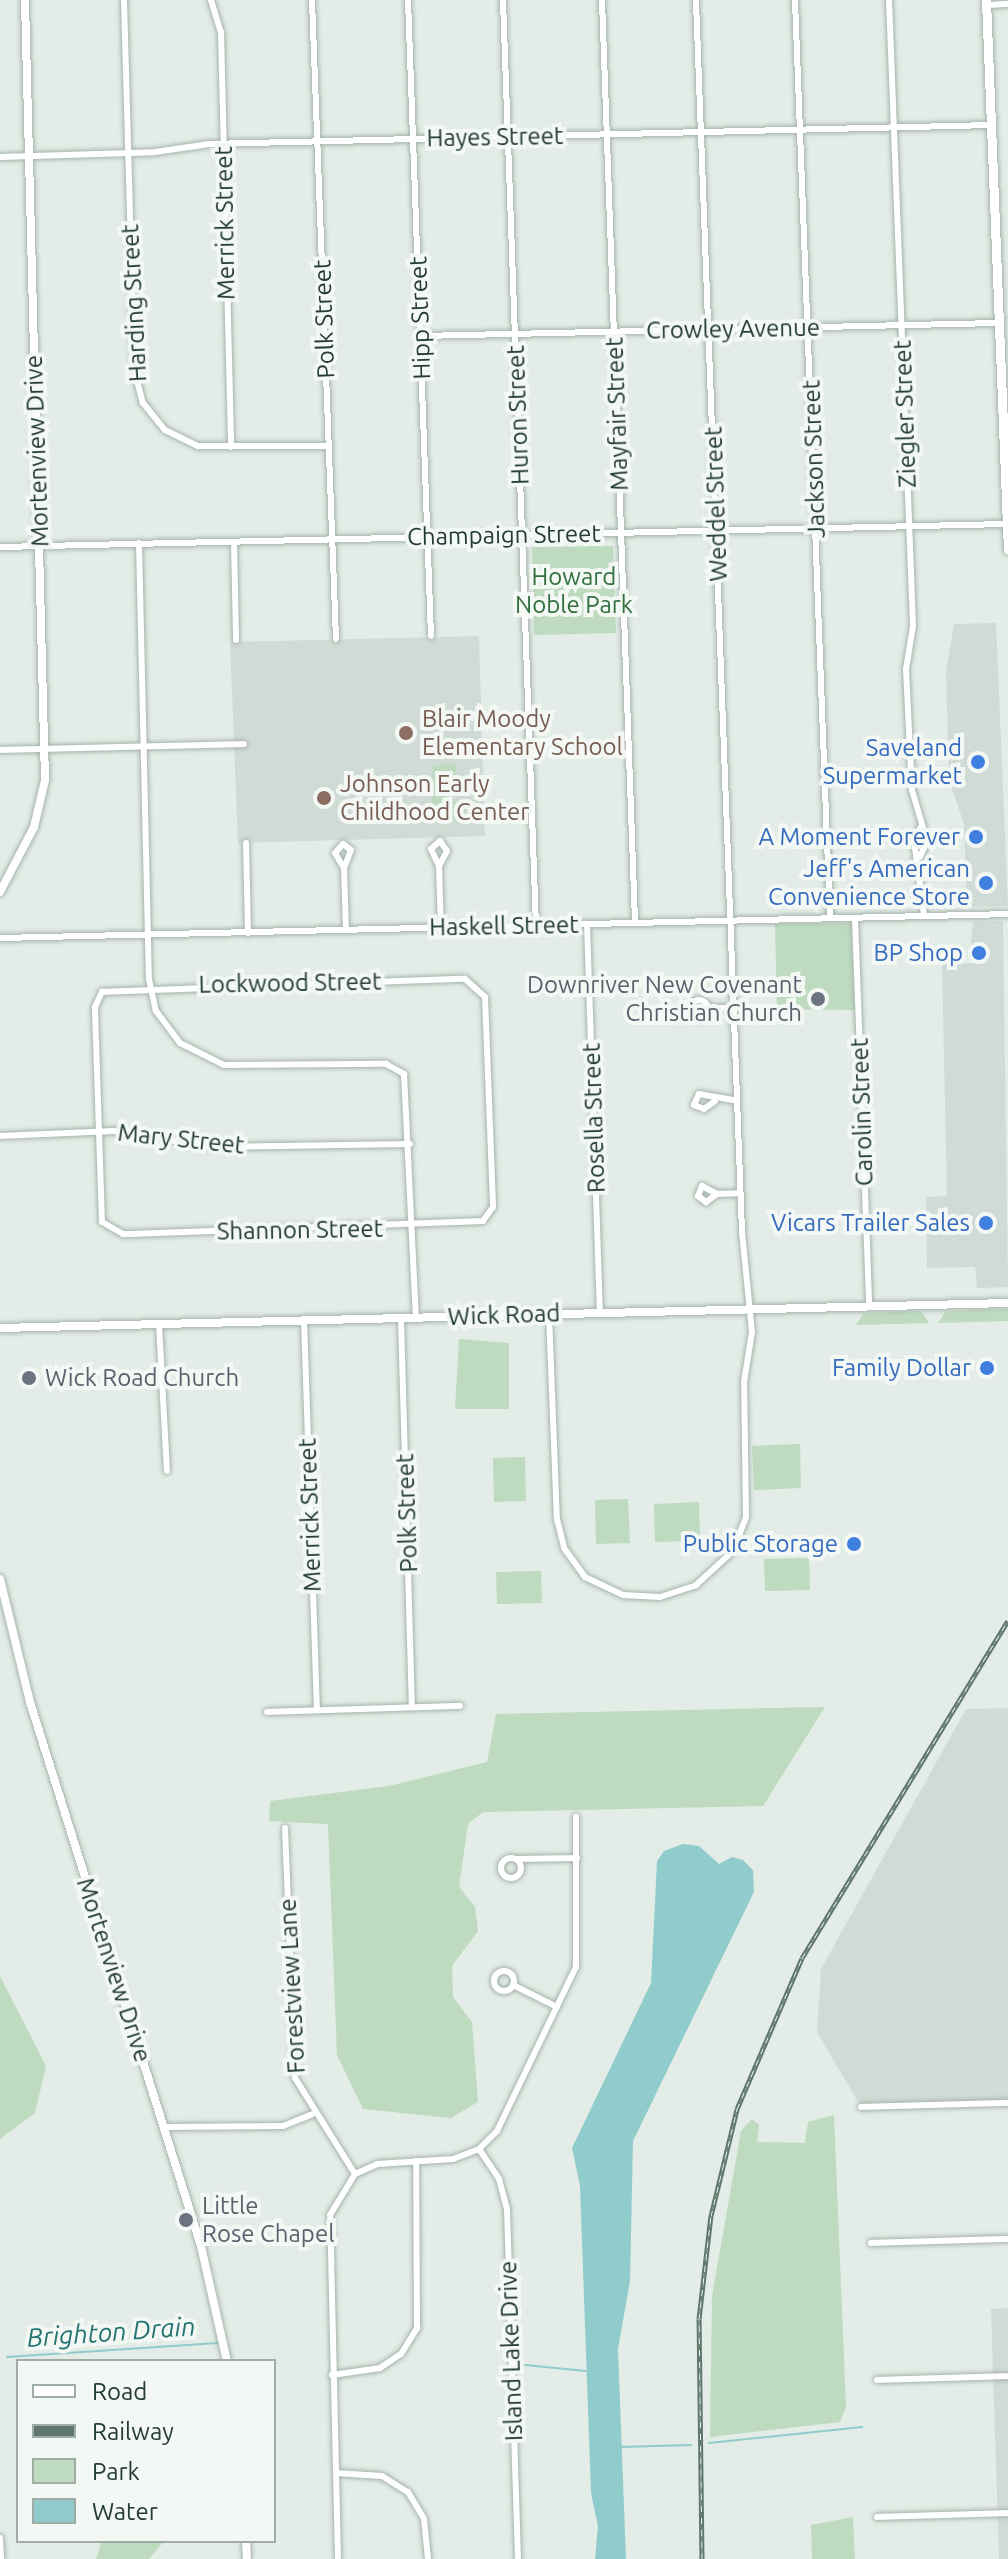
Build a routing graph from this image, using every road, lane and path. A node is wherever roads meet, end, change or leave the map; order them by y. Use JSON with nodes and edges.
{"nodes":[{"id":1,"x":25,"y":0,"type":"edge"},
{"id":2,"x":124,"y":0,"type":"edge"},
{"id":3,"x":211,"y":0,"type":"edge"},
{"id":4,"x":312,"y":0,"type":"edge"},
{"id":5,"x":408,"y":0,"type":"edge"},
{"id":6,"x":503,"y":0,"type":"edge"},
{"id":7,"x":602,"y":0,"type":"edge"},
{"id":8,"x":696,"y":0,"type":"edge"},
{"id":9,"x":795,"y":0,"type":"edge"},
{"id":10,"x":889,"y":0,"type":"edge"},
{"id":11,"x":986,"y":3,"type":"edge"},
{"id":12,"x":1008,"y":4,"type":"edge"},
{"id":13,"x":991,"y":125,"type":"junction"},
{"id":14,"x":894,"y":128,"type":"junction"},
{"id":15,"x":800,"y":129,"type":"junction"},
{"id":16,"x":702,"y":131,"type":"junction"},
{"id":17,"x":607,"y":134,"type":"junction"},
{"id":18,"x":508,"y":137,"type":"junction"},
{"id":19,"x":413,"y":139,"type":"junction"},
{"id":20,"x":317,"y":142,"type":"junction"},
{"id":21,"x":223,"y":143,"type":"junction"},
{"id":22,"x":128,"y":153,"type":"junction"},
{"id":23,"x":29,"y":156,"type":"junction"},
{"id":24,"x":0,"y":157,"type":"edge"},
{"id":25,"x":997,"y":267,"type":"junction"},
{"id":26,"x":1008,"y":267,"type":"edge"},
{"id":27,"x":998,"y":323,"type":"junction"},
{"id":28,"x":902,"y":325,"type":"junction"},
{"id":29,"x":809,"y":327,"type":"junction"},
{"id":30,"x":709,"y":329,"type":"junction"},
{"id":31,"x":614,"y":332,"type":"junction"},
{"id":32,"x":515,"y":334,"type":"junction"},
{"id":33,"x":420,"y":336,"type":"junction"},
{"id":34,"x":328,"y":446,"type":"junction"},
{"id":35,"x":231,"y":447,"type":"junction"},
{"id":36,"x":1008,"y":524,"type":"edge"},
{"id":37,"x":910,"y":526,"type":"junction"},
{"id":38,"x":816,"y":528,"type":"junction"},
{"id":39,"x":717,"y":530,"type":"junction"},
{"id":40,"x":620,"y":533,"type":"junction"},
{"id":41,"x":522,"y":535,"type":"junction"},
{"id":42,"x":426,"y":537,"type":"junction"},
{"id":43,"x":331,"y":539,"type":"junction"},
{"id":44,"x":234,"y":542,"type":"junction"},
{"id":45,"x":139,"y":543,"type":"junction"},
{"id":46,"x":0,"y":547,"type":"edge"},
{"id":47,"x":40,"y":547,"type":"junction"},
{"id":48,"x":1008,"y":550,"type":"edge"},
{"id":49,"x":431,"y":636,"type":"dead end"},
{"id":50,"x":336,"y":639,"type":"dead end"},
{"id":51,"x":236,"y":640,"type":"dead end"},
{"id":52,"x":244,"y":744,"type":"dead end"},
{"id":53,"x":144,"y":746,"type":"junction"},
{"id":54,"x":46,"y":749,"type":"junction"},
{"id":55,"x":0,"y":750,"type":"edge"},
{"id":56,"x":921,"y":827,"type":"junction"},
{"id":57,"x":246,"y":843,"type":"dead end"},
{"id":58,"x":920,"y":857,"type":"junction"},
{"id":59,"x":439,"y":866,"type":"dead end"},
{"id":60,"x":344,"y":868,"type":"dead end"},
{"id":61,"x":0,"y":892,"type":"edge"},
{"id":62,"x":1008,"y":914,"type":"edge"},
{"id":63,"x":924,"y":915,"type":"junction"},
{"id":64,"x":830,"y":918,"type":"junction"},
{"id":65,"x":855,"y":918,"type":"junction"},
{"id":66,"x":730,"y":921,"type":"junction"},
{"id":67,"x":635,"y":923,"type":"junction"},
{"id":68,"x":587,"y":924,"type":"junction"},
{"id":69,"x":536,"y":926,"type":"junction"},
{"id":70,"x":441,"y":928,"type":"junction"},
{"id":71,"x":346,"y":930,"type":"junction"},
{"id":72,"x":248,"y":933,"type":"junction"},
{"id":73,"x":148,"y":935,"type":"junction"},
{"id":74,"x":0,"y":938,"type":"edge"},
{"id":75,"x":150,"y":986,"type":"junction"},
{"id":76,"x":711,"y":1008,"type":"dead end"},
{"id":77,"x":734,"y":1008,"type":"junction"},
{"id":78,"x":715,"y":1101,"type":"dead end"},
{"id":79,"x":737,"y":1101,"type":"junction"},
{"id":80,"x":98,"y":1132,"type":"junction"},
{"id":81,"x":0,"y":1136,"type":"edge"},
{"id":82,"x":410,"y":1144,"type":"junction"},
{"id":83,"x":740,"y":1193,"type":"junction"},
{"id":84,"x":717,"y":1194,"type":"dead end"},
{"id":85,"x":488,"y":1217,"type":"joint"},
{"id":86,"x":414,"y":1227,"type":"junction"},
{"id":87,"x":1008,"y":1303,"type":"edge"},
{"id":88,"x":869,"y":1307,"type":"junction"},
{"id":89,"x":751,"y":1309,"type":"junction"},
{"id":90,"x":600,"y":1311,"type":"junction"},
{"id":91,"x":549,"y":1313,"type":"junction"},
{"id":92,"x":401,"y":1318,"type":"junction"},
{"id":93,"x":416,"y":1318,"type":"junction"},
{"id":94,"x":304,"y":1320,"type":"junction"},
{"id":95,"x":159,"y":1324,"type":"junction"},
{"id":96,"x":0,"y":1328,"type":"edge"},
{"id":97,"x":167,"y":1471,"type":"dead end"},
{"id":98,"x":0,"y":1579,"type":"edge"},
{"id":99,"x":460,"y":1706,"type":"dead end"},
{"id":100,"x":412,"y":1707,"type":"junction"},
{"id":101,"x":317,"y":1710,"type":"junction"},
{"id":102,"x":267,"y":1712,"type":"dead end"},
{"id":103,"x":576,"y":1817,"type":"dead end"},
{"id":104,"x":285,"y":1828,"type":"dead end"},
{"id":105,"x":577,"y":1858,"type":"junction"},
{"id":106,"x":516,"y":1859,"type":"dead end"},
{"id":107,"x":513,"y":1985,"type":"dead end"},
{"id":108,"x":557,"y":2007,"type":"junction"},
{"id":109,"x":1008,"y":2103,"type":"edge"},
{"id":110,"x":861,"y":2107,"type":"dead end"},
{"id":111,"x":312,"y":2114,"type":"junction"},
{"id":112,"x":164,"y":2127,"type":"junction"},
{"id":113,"x":479,"y":2149,"type":"junction"},
{"id":114,"x":416,"y":2161,"type":"junction"},
{"id":115,"x":355,"y":2174,"type":"junction"},
{"id":116,"x":1008,"y":2239,"type":"edge"},
{"id":117,"x":871,"y":2243,"type":"dead end"},
{"id":118,"x":227,"y":2359,"type":"edge"},
{"id":119,"x":332,"y":2375,"type":"junction"},
{"id":120,"x":1008,"y":2376,"type":"edge"},
{"id":121,"x":877,"y":2380,"type":"dead end"},
{"id":122,"x":336,"y":2473,"type":"junction"},
{"id":123,"x":1008,"y":2513,"type":"edge"},
{"id":124,"x":877,"y":2517,"type":"dead end"},
{"id":125,"x":0,"y":2538,"type":"edge"},
{"id":126,"x":1,"y":2559,"type":"edge"},
{"id":127,"x":338,"y":2559,"type":"edge"},
{"id":128,"x":428,"y":2559,"type":"edge"},
{"id":129,"x":518,"y":2559,"type":"edge"}],
"edges":[{"from":1,"to":23,"type":"street","name":"Mortenview Drive"},
{"from":2,"to":22,"type":"street","name":"Harding Street"},
{"from":3,"to":21,"type":"street","name":"Merrick Street"},
{"from":4,"to":20,"type":"street","name":"Polk Street"},
{"from":5,"to":19,"type":"street","name":"Hipp Street"},
{"from":6,"to":18,"type":"street","name":"Huron Street"},
{"from":7,"to":17,"type":"street","name":"Mayfair Street"},
{"from":8,"to":16,"type":"street","name":"Weddel Street"},
{"from":9,"to":15,"type":"street","name":"Jackson Street"},
{"from":10,"to":14,"type":"street","name":"Ziegler Street"},
{"from":11,"to":12,"type":"street"},
{"from":11,"to":13,"type":"main road"},
{"from":13,"to":14,"type":"street","name":"Hayes Street"},
{"from":13,"to":25,"type":"main road"},
{"from":14,"to":15,"type":"street","name":"Hayes Street"},
{"from":14,"to":28,"type":"street","name":"Ziegler Street"},
{"from":15,"to":16,"type":"street","name":"Hayes Street"},
{"from":15,"to":29,"type":"street","name":"Jackson Street"},
{"from":16,"to":17,"type":"street","name":"Hayes Street"},
{"from":16,"to":30,"type":"street","name":"Weddel Street"},
{"from":17,"to":18,"type":"street","name":"Hayes Street"},
{"from":17,"to":31,"type":"street","name":"Mayfair Street"},
{"from":18,"to":19,"type":"street","name":"Hayes Street"},
{"from":18,"to":32,"type":"street","name":"Huron Street"},
{"from":19,"to":20,"type":"street","name":"Hayes Street"},
{"from":19,"to":33,"type":"street","name":"Hipp Street"},
{"from":20,"to":21,"type":"street","name":"Hayes Street"},
{"from":20,"to":34,"type":"street","name":"Polk Street"},
{"from":21,"to":22,"type":"street","name":"Hayes Street"},
{"from":21,"to":35,"type":"street","name":"Merrick Street"},
{"from":22,"to":23,"type":"street","name":"Hayes Street"},
{"from":22,"to":35,"type":"street","name":"Harding Street"},
{"from":23,"to":24,"type":"street","name":"Hayes Street"},
{"from":23,"to":47,"type":"street","name":"Mortenview Drive"},
{"from":25,"to":26,"type":"street"},
{"from":25,"to":27,"type":"main road"},
{"from":27,"to":28,"type":"street","name":"Crowley Avenue"},
{"from":27,"to":36,"type":"main road"},
{"from":28,"to":29,"type":"street","name":"Crowley Avenue"},
{"from":28,"to":37,"type":"street","name":"Ziegler Street"},
{"from":29,"to":30,"type":"street","name":"Crowley Avenue"},
{"from":29,"to":38,"type":"street","name":"Jackson Street"},
{"from":30,"to":31,"type":"street","name":"Crowley Avenue"},
{"from":30,"to":39,"type":"street","name":"Weddel Street"},
{"from":31,"to":32,"type":"street","name":"Crowley Avenue"},
{"from":31,"to":40,"type":"street","name":"Mayfair Street"},
{"from":32,"to":33,"type":"street","name":"Crowley Avenue"},
{"from":32,"to":41,"type":"street","name":"Huron Street"},
{"from":33,"to":42,"type":"street","name":"Hipp Street"},
{"from":34,"to":35,"type":"street","name":"Harding Street"},
{"from":34,"to":43,"type":"street","name":"Polk Street"},
{"from":36,"to":37,"type":"street","name":"Champaign Street"},
{"from":36,"to":48,"type":"main road"},
{"from":37,"to":38,"type":"street","name":"Champaign Street"},
{"from":37,"to":56,"type":"street","name":"Ziegler Street"},
{"from":38,"to":39,"type":"street","name":"Champaign Street"},
{"from":38,"to":64,"type":"street","name":"Jackson Street"},
{"from":39,"to":40,"type":"street","name":"Champaign Street"},
{"from":39,"to":66,"type":"street","name":"Weddel Street"},
{"from":40,"to":41,"type":"street","name":"Champaign Street"},
{"from":40,"to":67,"type":"street","name":"Mayfair Street"},
{"from":41,"to":42,"type":"street","name":"Champaign Street"},
{"from":41,"to":69,"type":"street","name":"Huron Street"},
{"from":42,"to":43,"type":"street","name":"Champaign Street"},
{"from":42,"to":49,"type":"street","name":"Hipp Street"},
{"from":43,"to":44,"type":"street","name":"Champaign Street"},
{"from":43,"to":50,"type":"street","name":"Polk Street"},
{"from":44,"to":45,"type":"street","name":"Champaign Street"},
{"from":44,"to":51,"type":"street"},
{"from":45,"to":47,"type":"street","name":"Champaign Street"},
{"from":45,"to":53,"type":"street"},
{"from":46,"to":47,"type":"street","name":"Champaign Street"},
{"from":47,"to":54,"type":"street","name":"Mortenview Drive"},
{"from":52,"to":53,"type":"street"},
{"from":53,"to":54,"type":"street"},
{"from":53,"to":73,"type":"street"},
{"from":54,"to":55,"type":"street"},
{"from":54,"to":61,"type":"street","name":"Mortenview Drive"},
{"from":56,"to":58,"type":"street","name":"Ziegler Street"},
{"from":56,"to":58,"type":"street","name":"Ziegler Street"},
{"from":57,"to":72,"type":"street"},
{"from":58,"to":63,"type":"street","name":"Ziegler Street"},
{"from":59,"to":70,"type":"street"},
{"from":60,"to":71,"type":"street"},
{"from":62,"to":63,"type":"street","name":"Haskell Street"},
{"from":63,"to":65,"type":"street","name":"Haskell Street"},
{"from":64,"to":65,"type":"street","name":"Haskell Street"},
{"from":64,"to":66,"type":"street","name":"Haskell Street"},
{"from":65,"to":88,"type":"street","name":"Carolin Street"},
{"from":66,"to":67,"type":"street","name":"Haskell Street"},
{"from":66,"to":77,"type":"street","name":"Weddel Street"},
{"from":67,"to":68,"type":"street","name":"Haskell Street"},
{"from":68,"to":69,"type":"street","name":"Haskell Street"},
{"from":68,"to":90,"type":"street","name":"Rosella Street"},
{"from":69,"to":70,"type":"street","name":"Haskell Street"},
{"from":70,"to":71,"type":"street","name":"Haskell Street"},
{"from":71,"to":72,"type":"street","name":"Haskell Street"},
{"from":72,"to":73,"type":"street","name":"Haskell Street"},
{"from":73,"to":74,"type":"street","name":"Haskell Street"},
{"from":73,"to":75,"type":"street"},
{"from":75,"to":80,"type":"street","name":"Lockwood Street"},
{"from":75,"to":82,"type":"street"},
{"from":75,"to":85,"type":"street","name":"Lockwood Street"},
{"from":76,"to":77,"type":"street"},
{"from":77,"to":79,"type":"street","name":"Weddel Street"},
{"from":78,"to":79,"type":"street"},
{"from":79,"to":83,"type":"street","name":"Weddel Street"},
{"from":80,"to":81,"type":"street","name":"Mary Street"},
{"from":80,"to":82,"type":"street","name":"Mary Street"},
{"from":80,"to":86,"type":"street","name":"Shannon Street"},
{"from":82,"to":86,"type":"street"},
{"from":83,"to":84,"type":"street"},
{"from":83,"to":89,"type":"street","name":"Weddel Street"},
{"from":85,"to":86,"type":"street","name":"Shannon Street"},
{"from":86,"to":93,"type":"street"},
{"from":87,"to":88,"type":"street","name":"Wick Road"},
{"from":88,"to":89,"type":"street","name":"Wick Road"},
{"from":89,"to":90,"type":"street","name":"Wick Road"},
{"from":89,"to":91,"type":"street","name":"Weddel Street"},
{"from":90,"to":91,"type":"street","name":"Wick Road"},
{"from":91,"to":93,"type":"street","name":"Wick Road"},
{"from":92,"to":93,"type":"street","name":"Wick Road"},
{"from":92,"to":94,"type":"street","name":"Wick Road"},
{"from":92,"to":100,"type":"street","name":"Polk Street"},
{"from":94,"to":95,"type":"street","name":"Wick Road"},
{"from":94,"to":101,"type":"street","name":"Merrick Street"},
{"from":95,"to":96,"type":"street","name":"Wick Road"},
{"from":95,"to":97,"type":"street"},
{"from":98,"to":112,"type":"street","name":"Mortenview Drive"},
{"from":99,"to":100,"type":"street"},
{"from":100,"to":101,"type":"street"},
{"from":101,"to":102,"type":"street"},
{"from":103,"to":105,"type":"street"},
{"from":104,"to":111,"type":"street","name":"Forestview Lane"},
{"from":105,"to":106,"type":"street"},
{"from":105,"to":108,"type":"street"},
{"from":107,"to":108,"type":"street"},
{"from":108,"to":113,"type":"street"},
{"from":109,"to":110,"type":"street"},
{"from":111,"to":112,"type":"street"},
{"from":111,"to":115,"type":"street","name":"Forestview Lane"},
{"from":112,"to":118,"type":"street","name":"Mortenview Drive"},
{"from":113,"to":114,"type":"street"},
{"from":113,"to":129,"type":"street","name":"Island Lake Drive"},
{"from":114,"to":115,"type":"street"},
{"from":114,"to":119,"type":"street"},
{"from":115,"to":119,"type":"street"},
{"from":116,"to":117,"type":"street"},
{"from":119,"to":122,"type":"street"},
{"from":120,"to":121,"type":"street"},
{"from":122,"to":127,"type":"street"},
{"from":122,"to":128,"type":"street"},
{"from":123,"to":124,"type":"street"},
{"from":125,"to":126,"type":"street"}]}
